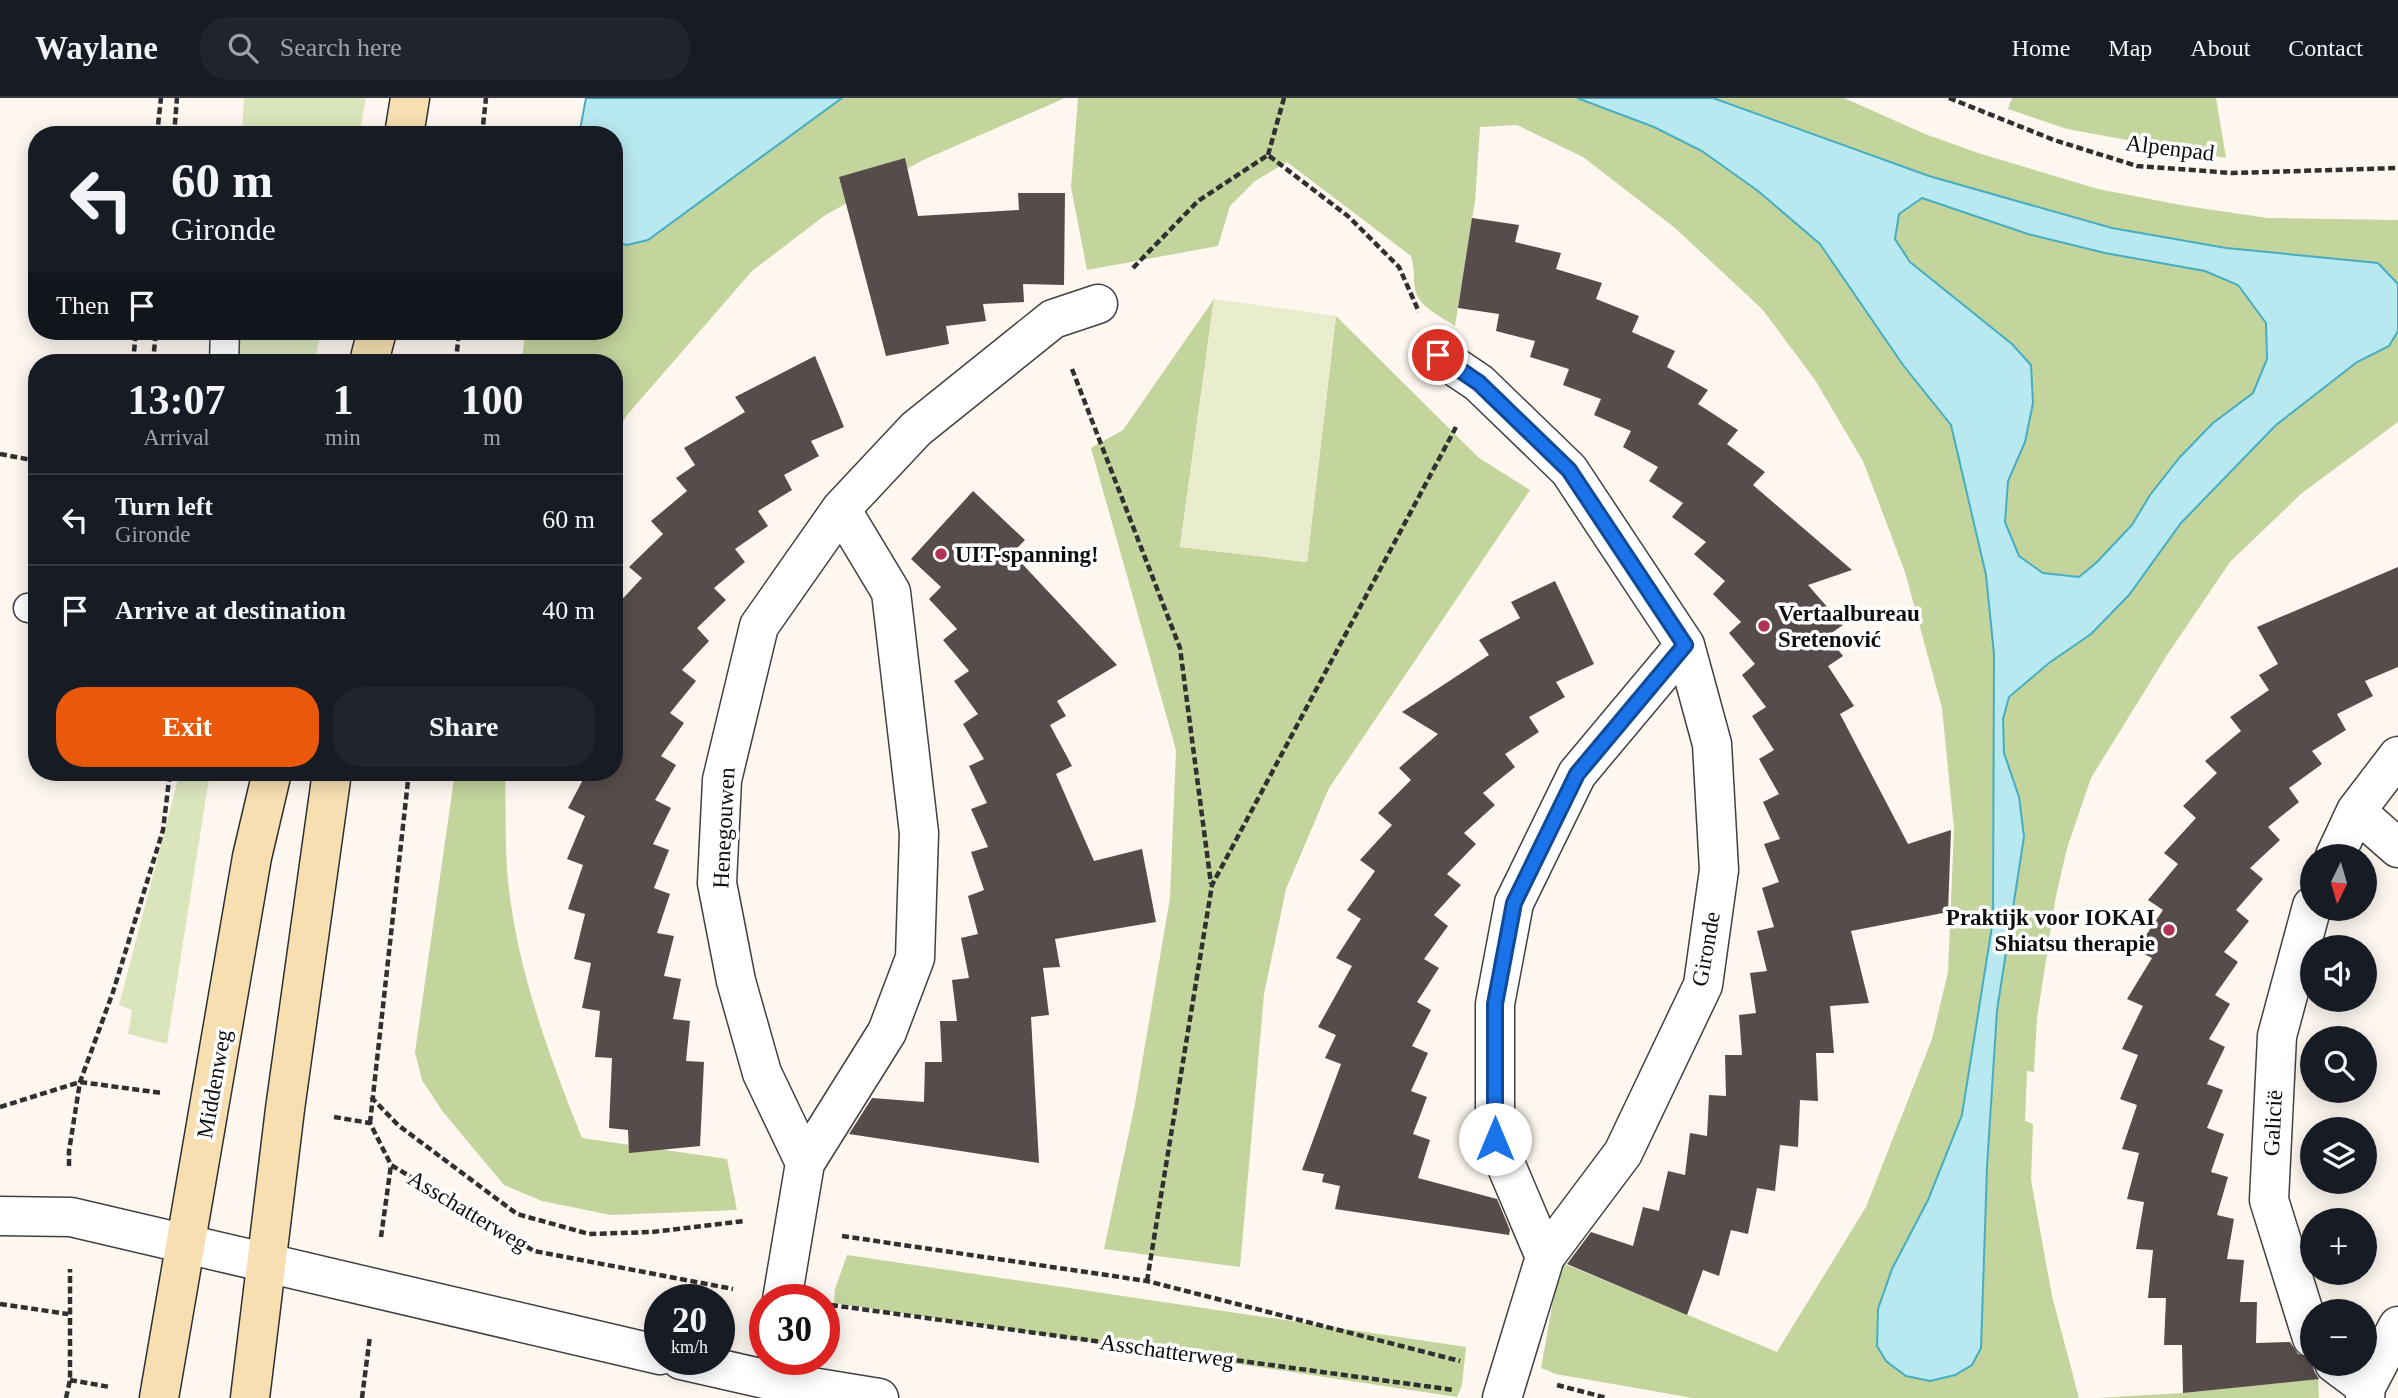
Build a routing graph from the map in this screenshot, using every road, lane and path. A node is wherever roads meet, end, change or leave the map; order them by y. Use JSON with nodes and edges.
{"nodes":[{"id":1,"x":161,"y":98,"type":"edge"},
{"id":2,"x":177,"y":98,"type":"edge"},
{"id":3,"x":410,"y":98,"type":"edge"},
{"id":4,"x":486,"y":98,"type":"edge"},
{"id":5,"x":1284,"y":98,"type":"edge"},
{"id":6,"x":1949,"y":98,"type":"edge"},
{"id":7,"x":158,"y":126,"type":"edge"},
{"id":8,"x":175,"y":126,"type":"edge"},
{"id":9,"x":405,"y":126,"type":"edge"},
{"id":10,"x":483,"y":126,"type":"edge"},
{"id":11,"x":1268,"y":155,"type":"junction"},
{"id":12,"x":2398,"y":167,"type":"edge"},
{"id":13,"x":1098,"y":304,"type":"joint"},
{"id":14,"x":1053,"y":319,"type":"junction"},
{"id":15,"x":1438,"y":355,"type":"joint"},
{"id":16,"x":1479,"y":383,"type":"junction"},
{"id":17,"x":0,"y":454,"type":"edge"},
{"id":18,"x":28,"y":459,"type":"edge"},
{"id":19,"x":841,"y":509,"type":"junction"},
{"id":20,"x":1685,"y":645,"type":"junction"},
{"id":21,"x":2398,"y":756,"type":"edge"},
{"id":22,"x":169,"y":781,"type":"edge"},
{"id":23,"x":270,"y":781,"type":"edge"},
{"id":24,"x":331,"y":781,"type":"edge"},
{"id":25,"x":408,"y":781,"type":"edge"},
{"id":26,"x":2356,"y":811,"type":"junction"},
{"id":27,"x":2341,"y":844,"type":"edge"},
{"id":28,"x":2398,"y":848,"type":"edge"},
{"id":29,"x":1212,"y":885,"type":"junction"},
{"id":30,"x":2308,"y":921,"type":"edge"},
{"id":31,"x":80,"y":1082,"type":"junction"},
{"id":32,"x":371,"y":1097,"type":"junction"},
{"id":33,"x":211,"y":1099,"type":"junction"},
{"id":34,"x":0,"y":1107,"type":"edge"},
{"id":35,"x":285,"y":1109,"type":"junction"},
{"id":36,"x":370,"y":1122,"type":"junction"},
{"id":37,"x":805,"y":1163,"type":"junction"},
{"id":38,"x":0,"y":1216,"type":"edge"},
{"id":39,"x":71,"y":1217,"type":"junction"},
{"id":40,"x":794,"y":1228,"type":"junction"},
{"id":41,"x":187,"y":1244,"type":"junction"},
{"id":42,"x":1545,"y":1257,"type":"junction"},
{"id":43,"x":268,"y":1263,"type":"junction"},
{"id":44,"x":1147,"y":1281,"type":"junction"},
{"id":45,"x":785,"y":1284,"type":"edge"},
{"id":46,"x":749,"y":1293,"type":"edge"},
{"id":47,"x":2300,"y":1299,"type":"edge"},
{"id":48,"x":0,"y":1304,"type":"edge"},
{"id":49,"x":840,"y":1306,"type":"edge"},
{"id":50,"x":68,"y":1314,"type":"junction"},
{"id":51,"x":2398,"y":1326,"type":"edge"},
{"id":52,"x":644,"y":1351,"type":"edge"},
{"id":53,"x":789,"y":1375,"type":"edge"},
{"id":54,"x":2348,"y":1376,"type":"edge"},
{"id":55,"x":1504,"y":1389,"type":"edge"},
{"id":56,"x":2366,"y":1393,"type":"edge"},
{"id":57,"x":66,"y":1398,"type":"edge"},
{"id":58,"x":159,"y":1398,"type":"edge"},
{"id":59,"x":250,"y":1398,"type":"edge"},
{"id":60,"x":879,"y":1398,"type":"edge"},
{"id":61,"x":1607,"y":1398,"type":"edge"}],
"edges":[{"from":1,"to":7,"type":"path"},
{"from":2,"to":8,"type":"path"},
{"from":3,"to":9,"type":"main road"},
{"from":4,"to":10,"type":"path"},
{"from":5,"to":11,"type":"path"},
{"from":6,"to":12,"type":"path","name":"Alpenpad"},
{"from":11,"to":13,"type":"path"},
{"from":11,"to":15,"type":"path"},
{"from":13,"to":14,"type":"street","name":"Henegouwen"},
{"from":14,"to":19,"type":"street","name":"Henegouwen"},
{"from":14,"to":29,"type":"path"},
{"from":15,"to":16,"type":"street","name":"Gironde"},
{"from":16,"to":20,"type":"street","name":"Gironde"},
{"from":16,"to":29,"type":"path"},
{"from":17,"to":18,"type":"path"},
{"from":19,"to":37,"type":"street"},
{"from":19,"to":37,"type":"street","name":"Henegouwen"},
{"from":20,"to":42,"type":"street","name":"Gironde"},
{"from":20,"to":42,"type":"street"},
{"from":21,"to":26,"type":"street"},
{"from":22,"to":31,"type":"path"},
{"from":23,"to":33,"type":"main road","name":"Middenweg"},
{"from":24,"to":35,"type":"main road"},
{"from":25,"to":32,"type":"path"},
{"from":26,"to":27,"type":"street"},
{"from":26,"to":28,"type":"street"},
{"from":29,"to":44,"type":"path"},
{"from":30,"to":47,"type":"street","name":"Galicië"},
{"from":31,"to":33,"type":"path"},
{"from":31,"to":34,"type":"path"},
{"from":31,"to":39,"type":"path"},
{"from":32,"to":36,"type":"path"},
{"from":32,"to":40,"type":"path"},
{"from":33,"to":41,"type":"main road","name":"Middenweg"},
{"from":35,"to":36,"type":"path"},
{"from":35,"to":43,"type":"main road"},
{"from":36,"to":46,"type":"path","name":"Asschatterweg"},
{"from":37,"to":40,"type":"street"},
{"from":38,"to":39,"type":"street"},
{"from":39,"to":41,"type":"street"},
{"from":39,"to":50,"type":"path"},
{"from":40,"to":44,"type":"path"},
{"from":40,"to":45,"type":"street"},
{"from":41,"to":43,"type":"street"},
{"from":41,"to":58,"type":"main road","name":"Middenweg"},
{"from":42,"to":55,"type":"street","name":"Gironde"},
{"from":43,"to":52,"type":"street"},
{"from":43,"to":59,"type":"main road"},
{"from":44,"to":55,"type":"path"},
{"from":48,"to":50,"type":"path"},
{"from":49,"to":55,"type":"path","name":"Asschatterweg"},
{"from":50,"to":57,"type":"path"},
{"from":51,"to":56,"type":"street"},
{"from":53,"to":60,"type":"street"},
{"from":54,"to":56,"type":"street"},
{"from":55,"to":61,"type":"path"}]}
